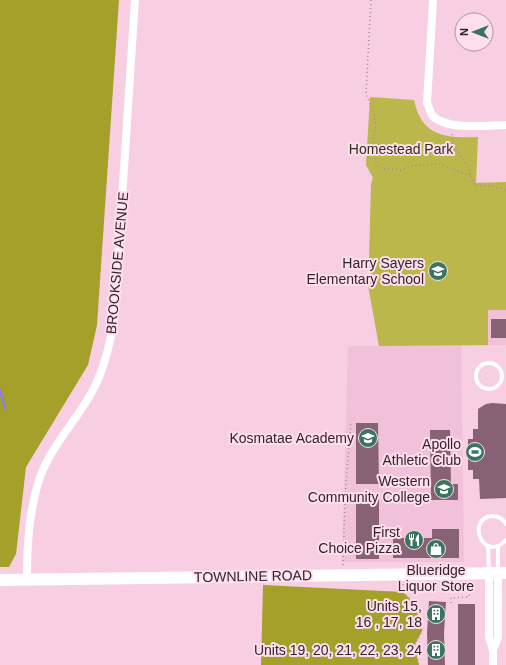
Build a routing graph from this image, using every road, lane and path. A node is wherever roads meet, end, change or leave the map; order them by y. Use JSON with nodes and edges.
{"nodes":[{"id":1,"x":135,"y":0,"type":"edge"},
{"id":2,"x":371,"y":0,"type":"edge"},
{"id":3,"x":433,"y":0,"type":"edge"},
{"id":4,"x":452,"y":124,"type":"junction"},
{"id":5,"x":506,"y":125,"type":"edge"},
{"id":6,"x":471,"y":176,"type":"junction"},
{"id":7,"x":506,"y":190,"type":"edge"},
{"id":8,"x":492,"y":364,"type":"joint"},
{"id":9,"x":351,"y":421,"type":"dead end"},
{"id":10,"x":506,"y":524,"type":"edge"},
{"id":11,"x":506,"y":540,"type":"edge"},
{"id":12,"x":488,"y":546,"type":"junction"},
{"id":13,"x":498,"y":546,"type":"junction"},
{"id":14,"x":498,"y":573,"type":"edge"},
{"id":15,"x":403,"y":574,"type":"junction"},
{"id":16,"x":343,"y":575,"type":"junction"},
{"id":17,"x":27,"y":579,"type":"junction"},
{"id":18,"x":0,"y":580,"type":"edge"},
{"id":19,"x":469,"y":590,"type":"dead end"},
{"id":20,"x":451,"y":603,"type":"dead end"},
{"id":21,"x":419,"y":665,"type":"edge"},
{"id":22,"x":493,"y":665,"type":"edge"}],
"edges":[{"from":1,"to":17,"type":"street","name":"BROOKSIDE AVENUE"},
{"from":2,"to":6,"type":"path"},
{"from":3,"to":4,"type":"street"},
{"from":4,"to":5,"type":"street"},
{"from":4,"to":6,"type":"path"},
{"from":6,"to":7,"type":"path"},
{"from":8,"to":8,"type":"lane"},
{"from":9,"to":16,"type":"path"},
{"from":10,"to":12,"type":"lane"},
{"from":11,"to":13,"type":"lane"},
{"from":12,"to":13,"type":"lane"},
{"from":12,"to":14,"type":"lane"},
{"from":13,"to":14,"type":"lane"},
{"from":14,"to":15,"type":"street","name":"TOWNLINE ROAD"},
{"from":14,"to":22,"type":"street"},
{"from":15,"to":16,"type":"street","name":"TOWNLINE ROAD"},
{"from":15,"to":21,"type":"path"},
{"from":16,"to":17,"type":"street","name":"TOWNLINE ROAD"},
{"from":17,"to":18,"type":"street","name":"TOWNLINE ROAD"},
{"from":19,"to":20,"type":"path"}]}
